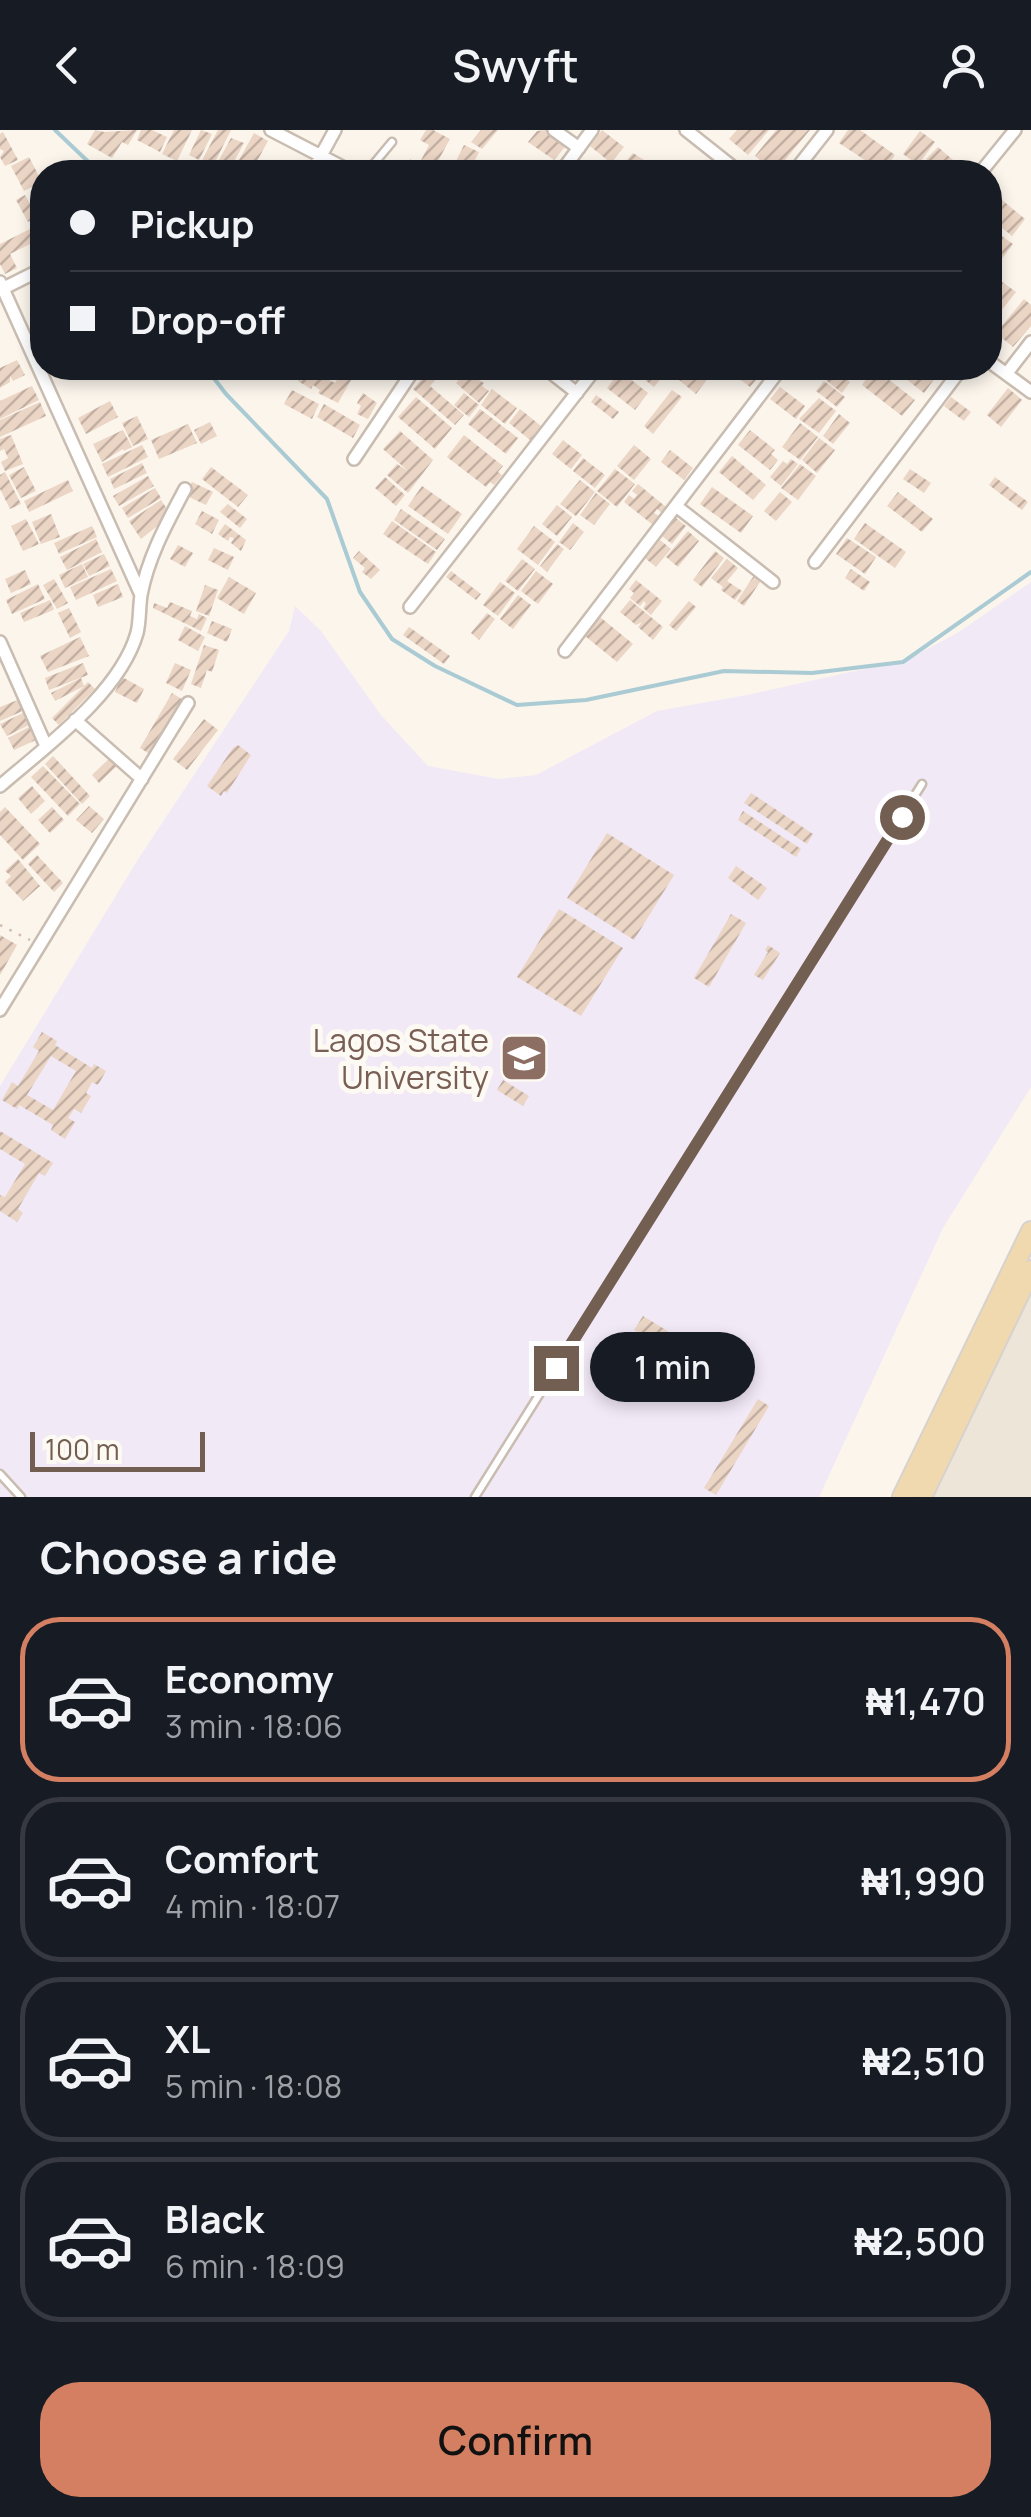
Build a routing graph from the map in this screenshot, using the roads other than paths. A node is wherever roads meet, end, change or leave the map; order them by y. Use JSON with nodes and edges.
{"nodes":[{"id":1,"x":272,"y":130,"type":"edge"},
{"id":2,"x":335,"y":130,"type":"edge"},
{"id":3,"x":554,"y":130,"type":"edge"},
{"id":4,"x":592,"y":130,"type":"edge"},
{"id":5,"x":686,"y":130,"type":"edge"},
{"id":6,"x":827,"y":130,"type":"edge"},
{"id":7,"x":1014,"y":130,"type":"edge"},
{"id":8,"x":392,"y":142,"type":"dead end"},
{"id":9,"x":579,"y":148,"type":"junction"},
{"id":10,"x":320,"y":157,"type":"junction"},
{"id":11,"x":318,"y":160,"type":"edge"},
{"id":12,"x":326,"y":160,"type":"edge"},
{"id":13,"x":377,"y":160,"type":"edge"},
{"id":14,"x":570,"y":160,"type":"edge"},
{"id":15,"x":724,"y":160,"type":"edge"},
{"id":16,"x":803,"y":160,"type":"edge"},
{"id":17,"x":990,"y":160,"type":"edge"},
{"id":18,"x":30,"y":274,"type":"edge"},
{"id":19,"x":1,"y":287,"type":"edge"},
{"id":20,"x":1031,"y":342,"type":"edge"},
{"id":21,"x":30,"y":351,"type":"edge"},
{"id":22,"x":1002,"y":370,"type":"edge"},
{"id":23,"x":1007,"y":373,"type":"junction"},
{"id":24,"x":43,"y":380,"type":"edge"},
{"id":25,"x":406,"y":380,"type":"edge"},
{"id":26,"x":560,"y":380,"type":"edge"},
{"id":27,"x":587,"y":380,"type":"edge"},
{"id":28,"x":772,"y":380,"type":"edge"},
{"id":29,"x":953,"y":380,"type":"edge"},
{"id":30,"x":1031,"y":392,"type":"edge"},
{"id":31,"x":577,"y":393,"type":"junction"},
{"id":32,"x":354,"y":459,"type":"dead end"},
{"id":33,"x":185,"y":489,"type":"dead end"},
{"id":34,"x":676,"y":506,"type":"junction"},
{"id":35,"x":815,"y":562,"type":"dead end"},
{"id":36,"x":773,"y":582,"type":"dead end"},
{"id":37,"x":141,"y":594,"type":"junction"},
{"id":38,"x":410,"y":608,"type":"dead end"},
{"id":39,"x":0,"y":642,"type":"edge"},
{"id":40,"x":565,"y":651,"type":"dead end"},
{"id":41,"x":188,"y":703,"type":"dead end"},
{"id":42,"x":74,"y":720,"type":"junction"},
{"id":43,"x":46,"y":746,"type":"junction"},
{"id":44,"x":142,"y":779,"type":"junction"},
{"id":45,"x":922,"y":784,"type":"dead end"},
{"id":46,"x":0,"y":786,"type":"edge"},
{"id":47,"x":0,"y":1010,"type":"edge"},
{"id":48,"x":1031,"y":1231,"type":"edge"},
{"id":49,"x":1031,"y":1270,"type":"edge"},
{"id":50,"x":0,"y":1474,"type":"edge"},
{"id":51,"x":21,"y":1497,"type":"edge"},
{"id":52,"x":476,"y":1497,"type":"edge"},
{"id":53,"x":902,"y":1497,"type":"edge"},
{"id":54,"x":922,"y":1497,"type":"edge"}],
"edges":[{"from":1,"to":10,"type":"street"},
{"from":2,"to":10,"type":"street"},
{"from":3,"to":9,"type":"street"},
{"from":4,"to":9,"type":"street"},
{"from":5,"to":15,"type":"street"},
{"from":6,"to":16,"type":"street"},
{"from":7,"to":17,"type":"street"},
{"from":8,"to":13,"type":"lane"},
{"from":9,"to":14,"type":"street"},
{"from":10,"to":11,"type":"street"},
{"from":10,"to":12,"type":"street"},
{"from":18,"to":19,"type":"street"},
{"from":19,"to":21,"type":"street"},
{"from":20,"to":23,"type":"street"},
{"from":22,"to":23,"type":"street"},
{"from":23,"to":30,"type":"street"},
{"from":24,"to":37,"type":"street"},
{"from":25,"to":32,"type":"street"},
{"from":26,"to":31,"type":"street"},
{"from":27,"to":31,"type":"street"},
{"from":28,"to":34,"type":"street"},
{"from":29,"to":35,"type":"street"},
{"from":31,"to":38,"type":"street"},
{"from":33,"to":37,"type":"street"},
{"from":34,"to":36,"type":"street"},
{"from":34,"to":40,"type":"street"},
{"from":37,"to":42,"type":"street"},
{"from":39,"to":43,"type":"street"},
{"from":41,"to":44,"type":"street"},
{"from":42,"to":43,"type":"street"},
{"from":42,"to":44,"type":"street"},
{"from":43,"to":46,"type":"street"},
{"from":44,"to":47,"type":"street"},
{"from":45,"to":52,"type":"lane"},
{"from":48,"to":53,"type":"main road"},
{"from":49,"to":54,"type":"main road"},
{"from":50,"to":51,"type":"lane"}]}
